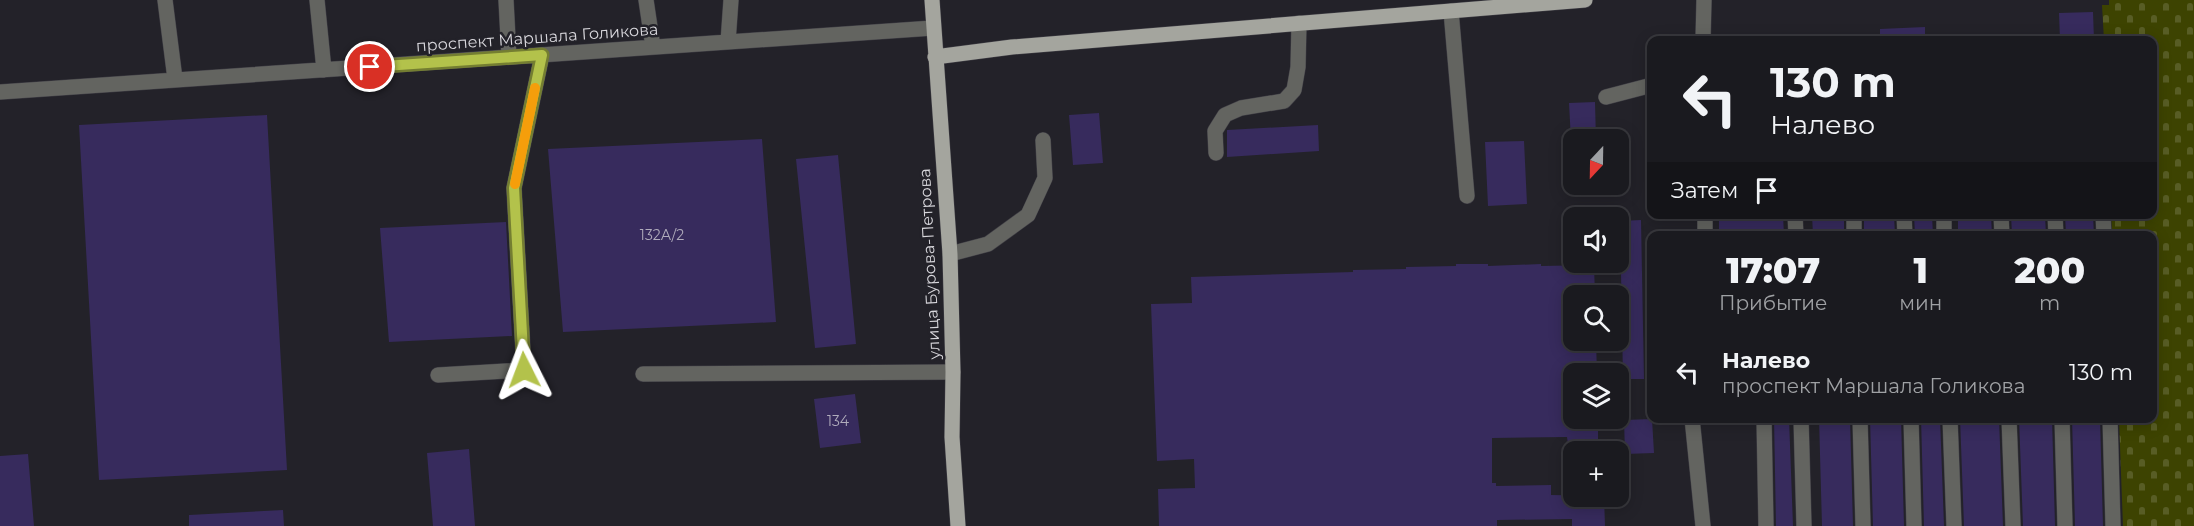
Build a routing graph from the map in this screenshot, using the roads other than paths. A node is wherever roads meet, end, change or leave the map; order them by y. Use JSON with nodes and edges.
{"nodes":[{"id":1,"x":165,"y":0,"type":"edge"},
{"id":2,"x":317,"y":0,"type":"edge"},
{"id":3,"x":506,"y":0,"type":"edge"},
{"id":4,"x":646,"y":0,"type":"edge"},
{"id":5,"x":731,"y":0,"type":"edge"},
{"id":6,"x":932,"y":0,"type":"edge"},
{"id":7,"x":1585,"y":0,"type":"edge"},
{"id":8,"x":1704,"y":0,"type":"edge"},
{"id":9,"x":1451,"y":11,"type":"junction"},
{"id":10,"x":1299,"y":23,"type":"junction"},
{"id":11,"x":933,"y":28,"type":"junction"},
{"id":12,"x":1703,"y":36,"type":"edge"},
{"id":13,"x":728,"y":42,"type":"junction"},
{"id":14,"x":653,"y":47,"type":"junction"},
{"id":15,"x":542,"y":55,"type":"junction"},
{"id":16,"x":509,"y":57,"type":"junction"},
{"id":17,"x":935,"y":57,"type":"junction"},
{"id":18,"x":324,"y":70,"type":"junction"},
{"id":19,"x":175,"y":79,"type":"junction"},
{"id":20,"x":1647,"y":86,"type":"edge"},
{"id":21,"x":0,"y":92,"type":"edge"},
{"id":22,"x":1606,"y":97,"type":"dead end"},
{"id":23,"x":1043,"y":140,"type":"dead end"},
{"id":24,"x":1216,"y":153,"type":"dead end"},
{"id":25,"x":1467,"y":196,"type":"dead end"},
{"id":26,"x":950,"y":254,"type":"junction"},
{"id":27,"x":952,"y":372,"type":"junction"},
{"id":28,"x":643,"y":374,"type":"dead end"},
{"id":29,"x":438,"y":375,"type":"dead end"},
{"id":30,"x":1693,"y":423,"type":"edge"},
{"id":31,"x":1764,"y":423,"type":"edge"},
{"id":32,"x":1801,"y":423,"type":"edge"},
{"id":33,"x":1860,"y":423,"type":"edge"},
{"id":34,"x":1911,"y":423,"type":"edge"},
{"id":35,"x":1950,"y":423,"type":"edge"},
{"id":36,"x":2009,"y":423,"type":"edge"},
{"id":37,"x":2062,"y":423,"type":"edge"},
{"id":38,"x":2110,"y":423,"type":"edge"},
{"id":39,"x":958,"y":526,"type":"edge"},
{"id":40,"x":1703,"y":526,"type":"edge"},
{"id":41,"x":1766,"y":526,"type":"edge"},
{"id":42,"x":1804,"y":526,"type":"edge"},
{"id":43,"x":1863,"y":526,"type":"edge"},
{"id":44,"x":1914,"y":526,"type":"edge"},
{"id":45,"x":1954,"y":526,"type":"edge"},
{"id":46,"x":2013,"y":526,"type":"edge"},
{"id":47,"x":2065,"y":526,"type":"edge"},
{"id":48,"x":2113,"y":526,"type":"edge"}],
"edges":[{"from":1,"to":19,"type":"street"},
{"from":2,"to":18,"type":"street"},
{"from":3,"to":16,"type":"street"},
{"from":4,"to":14,"type":"street"},
{"from":5,"to":13,"type":"street"},
{"from":6,"to":11,"type":"main road","name":"улица Бурова-Петрова"},
{"from":7,"to":9,"type":"main road"},
{"from":8,"to":12,"type":"street"},
{"from":9,"to":10,"type":"main road"},
{"from":9,"to":25,"type":"street"},
{"from":10,"to":17,"type":"main road"},
{"from":10,"to":24,"type":"street"},
{"from":11,"to":13,"type":"street","name":"проспект Маршала Голикова"},
{"from":11,"to":17,"type":"main road","name":"улица Бурова-Петрова"},
{"from":13,"to":14,"type":"street","name":"проспект Маршала Голикова"},
{"from":14,"to":15,"type":"street","name":"проспект Маршала Голикова"},
{"from":15,"to":16,"type":"street","name":"проспект Маршала Голикова"},
{"from":15,"to":29,"type":"street"},
{"from":16,"to":18,"type":"street","name":"проспект Маршала Голикова"},
{"from":17,"to":26,"type":"main road","name":"улица Бурова-Петрова"},
{"from":18,"to":19,"type":"street","name":"проспект Маршала Голикова"},
{"from":19,"to":21,"type":"street","name":"проспект Маршала Голикова"},
{"from":20,"to":22,"type":"street"},
{"from":23,"to":26,"type":"street"},
{"from":26,"to":27,"type":"main road","name":"улица Бурова-Петрова"},
{"from":27,"to":28,"type":"street"},
{"from":27,"to":39,"type":"main road","name":"улица Бурова-Петрова"},
{"from":30,"to":40,"type":"street"},
{"from":31,"to":41,"type":"street"},
{"from":32,"to":42,"type":"street"},
{"from":33,"to":43,"type":"street"},
{"from":34,"to":44,"type":"street"},
{"from":35,"to":45,"type":"street"},
{"from":36,"to":46,"type":"street"},
{"from":37,"to":47,"type":"street"},
{"from":38,"to":48,"type":"street"}]}
